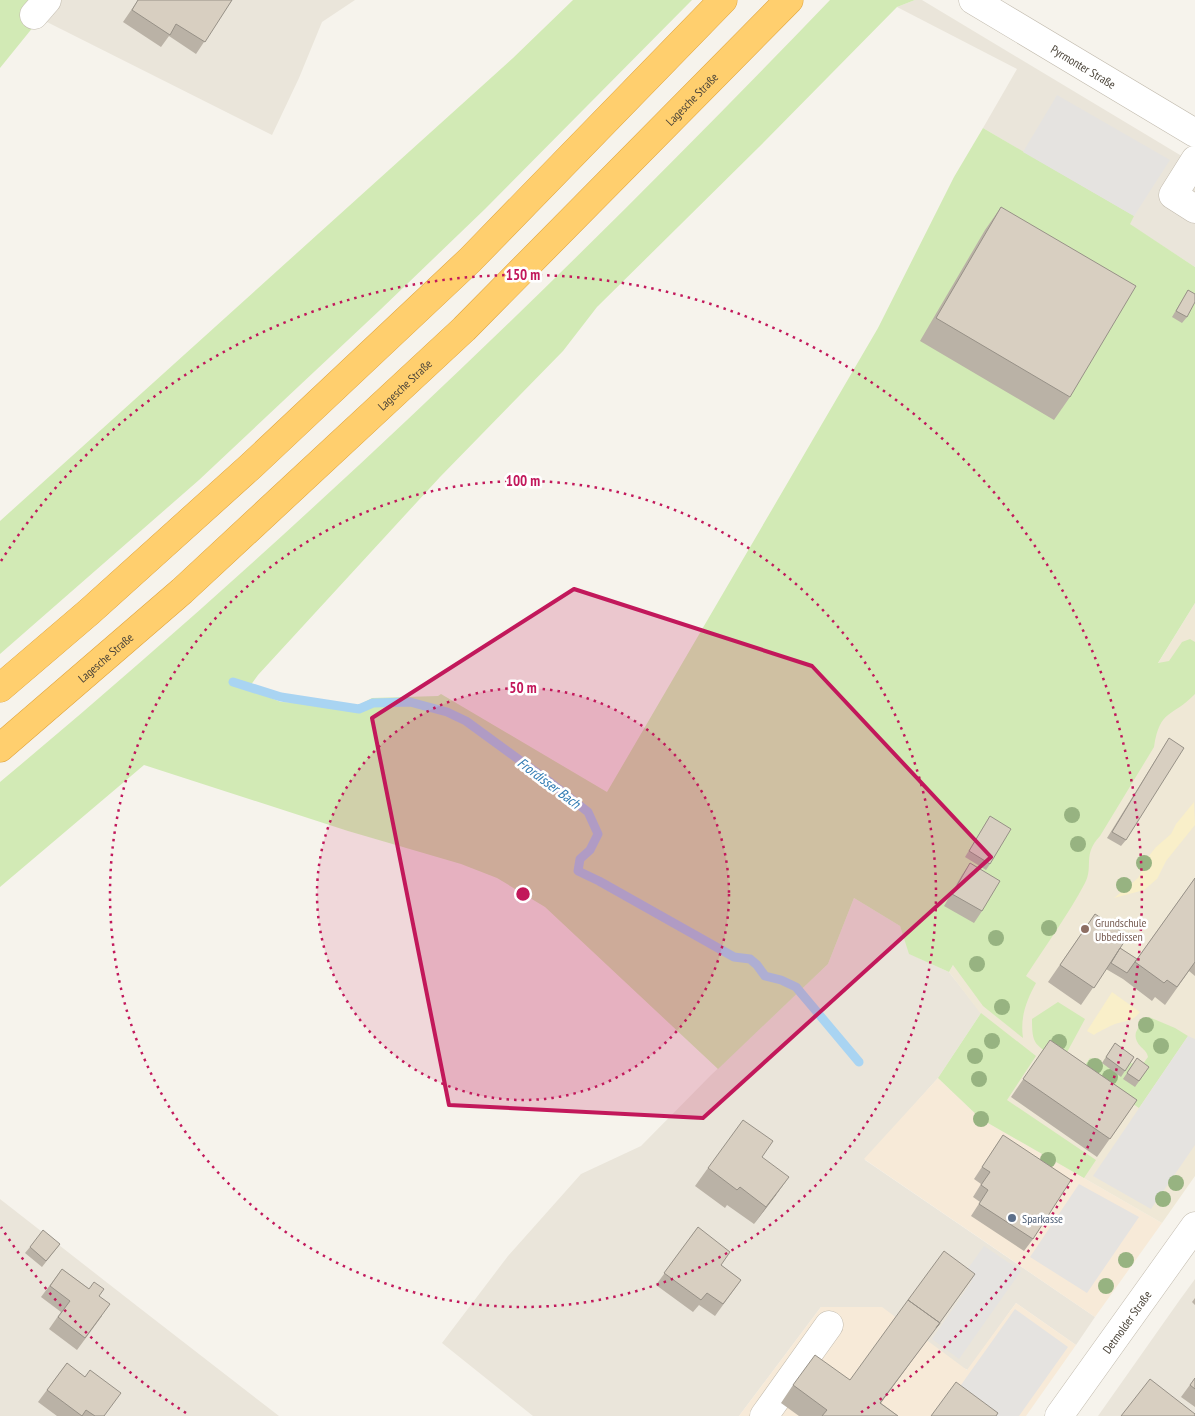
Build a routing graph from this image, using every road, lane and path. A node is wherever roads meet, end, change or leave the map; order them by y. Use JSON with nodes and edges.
{"nodes":[{"id":1,"x":723,"y":0,"type":"edge"},
{"id":2,"x":789,"y":0,"type":"edge"},
{"id":3,"x":979,"y":2,"type":"edge"},
{"id":4,"x":1195,"y":133,"type":"edge"},
{"id":5,"x":1195,"y":160,"type":"edge"},
{"id":6,"x":1195,"y":209,"type":"edge"},
{"id":7,"x":0,"y":688,"type":"edge"},
{"id":8,"x":0,"y":748,"type":"edge"},
{"id":9,"x":1195,"y":1226,"type":"edge"},
{"id":10,"x":829,"y":1326,"type":"dead end"},
{"id":11,"x":764,"y":1416,"type":"edge"},
{"id":12,"x":1059,"y":1416,"type":"edge"}],
"edges":[{"from":1,"to":7,"type":"highway"},
{"from":2,"to":8,"type":"highway","name":"Lagesche Straße"},
{"from":3,"to":4,"type":"street","name":"Pyrmonter Straße"},
{"from":5,"to":6,"type":"street"},
{"from":9,"to":12,"type":"street","name":"Detmolder Straße"},
{"from":10,"to":11,"type":"street"}]}
